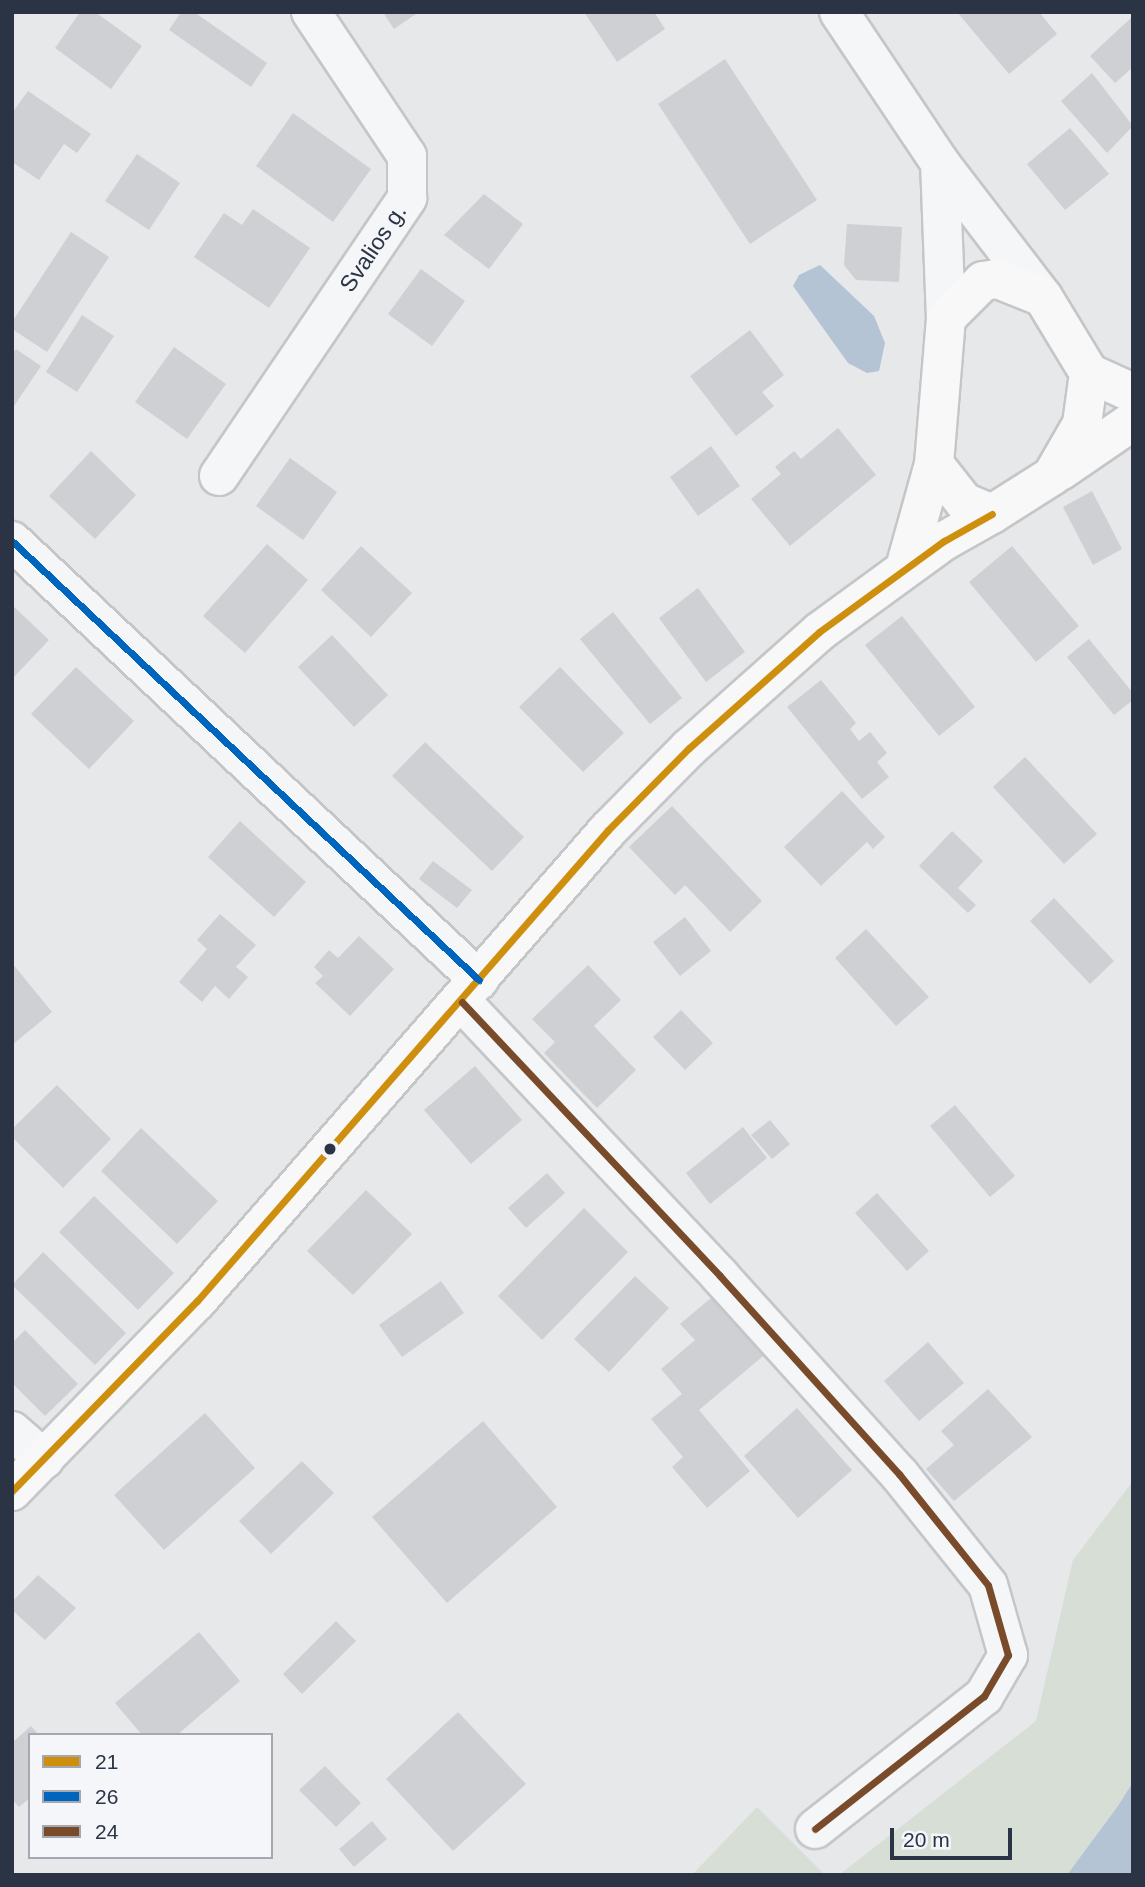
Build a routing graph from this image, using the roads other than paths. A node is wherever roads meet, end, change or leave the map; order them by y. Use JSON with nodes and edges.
{"nodes":[{"id":1,"x":311,"y":12,"type":"edge"},
{"id":2,"x":839,"y":12,"type":"edge"},
{"id":3,"x":940,"y":163,"type":"junction"},
{"id":4,"x":1043,"y":297,"type":"junction"},
{"id":5,"x":946,"y":317,"type":"junction"},
{"id":6,"x":1089,"y":373,"type":"junction"},
{"id":7,"x":1133,"y":393,"type":"edge"},
{"id":8,"x":1133,"y":421,"type":"edge"},
{"id":9,"x":934,"y":464,"type":"junction"},
{"id":10,"x":219,"y":476,"type":"dead end"},
{"id":11,"x":1052,"y":476,"type":"junction"},
{"id":12,"x":992,"y":514,"type":"junction"},
{"id":13,"x":12,"y":541,"type":"edge"},
{"id":14,"x":905,"y":568,"type":"junction"},
{"id":15,"x":471,"y":991,"type":"junction"},
{"id":16,"x":12,"y":1431,"type":"edge"},
{"id":17,"x":44,"y":1460,"type":"junction"},
{"id":18,"x":12,"y":1491,"type":"edge"},
{"id":19,"x":815,"y":1829,"type":"dead end"}],
"edges":[{"from":1,"to":10,"type":"street","name":"Svalios g."},
{"from":2,"to":3,"type":"street"},
{"from":3,"to":4,"type":"street"},
{"from":3,"to":5,"type":"street"},
{"from":4,"to":5,"type":"main road"},
{"from":4,"to":6,"type":"main road"},
{"from":5,"to":9,"type":"main road"},
{"from":6,"to":7,"type":"main road"},
{"from":6,"to":11,"type":"main road"},
{"from":8,"to":11,"type":"main road"},
{"from":9,"to":12,"type":"main road"},
{"from":9,"to":14,"type":"main road"},
{"from":11,"to":12,"type":"main road"},
{"from":12,"to":14,"type":"main road"},
{"from":13,"to":15,"type":"street"},
{"from":14,"to":15,"type":"main road"},
{"from":15,"to":17,"type":"main road"},
{"from":15,"to":19,"type":"street"},
{"from":16,"to":17,"type":"street"},
{"from":17,"to":18,"type":"main road"}]}
